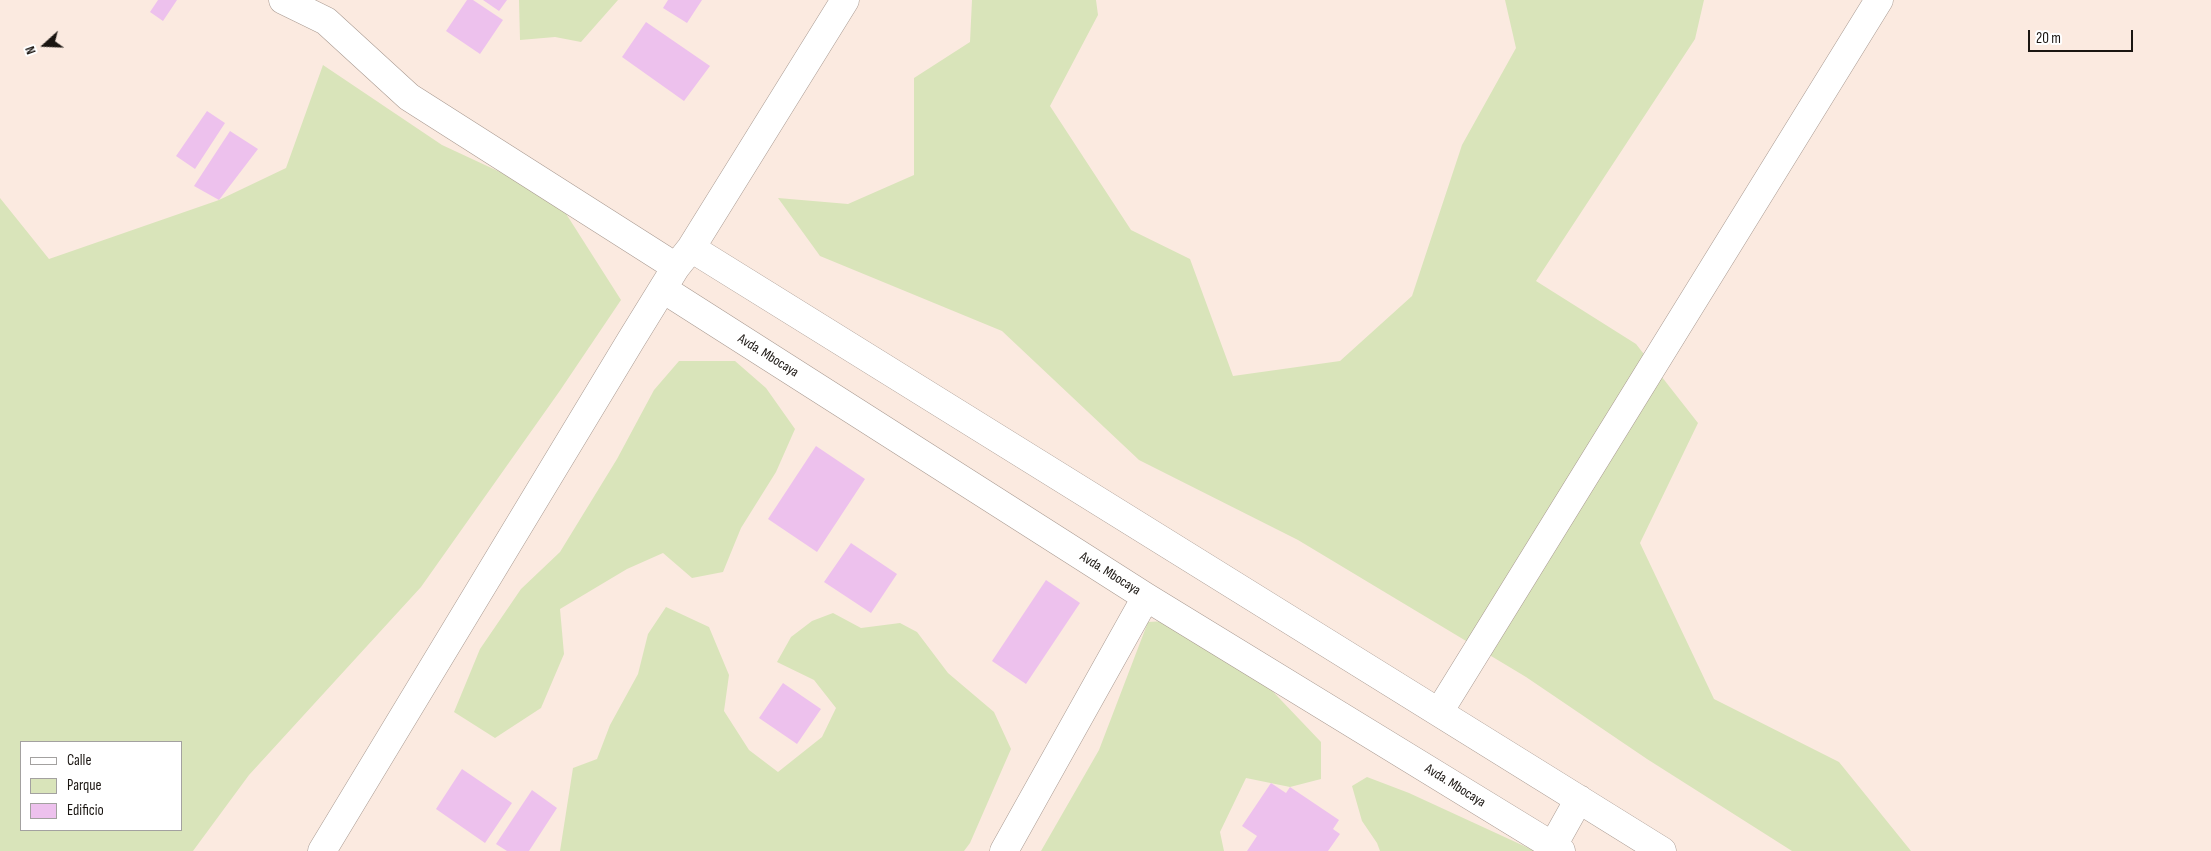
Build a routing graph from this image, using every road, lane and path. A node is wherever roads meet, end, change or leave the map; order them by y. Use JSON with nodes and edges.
{"nodes":[{"id":1,"x":283,"y":0,"type":"edge"},
{"id":2,"x":845,"y":0,"type":"edge"},
{"id":3,"x":1880,"y":0,"type":"edge"},
{"id":4,"x":677,"y":268,"type":"junction"},
{"id":5,"x":1146,"y":597,"type":"junction"},
{"id":6,"x":1439,"y":712,"type":"junction"},
{"id":7,"x":1579,"y":799,"type":"junction"},
{"id":8,"x":1554,"y":849,"type":"edge"},
{"id":9,"x":322,"y":851,"type":"edge"},
{"id":10,"x":1004,"y":851,"type":"edge"},
{"id":11,"x":1662,"y":851,"type":"edge"}],
"edges":[{"from":1,"to":4,"type":"street"},
{"from":2,"to":4,"type":"street"},
{"from":3,"to":6,"type":"street"},
{"from":4,"to":5,"type":"street","name":"Avda. Mbocaya"},
{"from":4,"to":6,"type":"street"},
{"from":4,"to":9,"type":"street"},
{"from":5,"to":8,"type":"street","name":"Avda. Mbocaya"},
{"from":5,"to":10,"type":"street"},
{"from":6,"to":7,"type":"street"},
{"from":7,"to":8,"type":"street"},
{"from":7,"to":11,"type":"street"}]}
